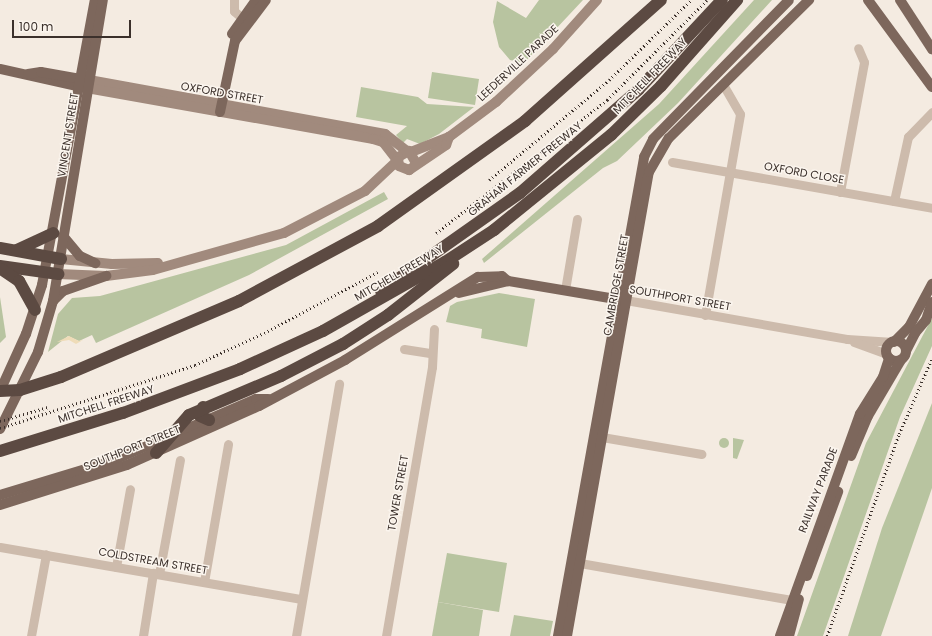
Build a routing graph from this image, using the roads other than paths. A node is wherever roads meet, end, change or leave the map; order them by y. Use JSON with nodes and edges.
{"nodes":[{"id":1,"x":96,"y":0,"type":"edge"},
{"id":2,"x":103,"y":0,"type":"edge"},
{"id":3,"x":234,"y":0,"type":"edge"},
{"id":4,"x":256,"y":0,"type":"edge"},
{"id":5,"x":266,"y":0,"type":"edge"},
{"id":6,"x":597,"y":0,"type":"edge"},
{"id":7,"x":661,"y":0,"type":"edge"},
{"id":8,"x":722,"y":0,"type":"edge"},
{"id":9,"x":737,"y":0,"type":"edge"},
{"id":10,"x":789,"y":0,"type":"edge"},
{"id":11,"x":809,"y":0,"type":"edge"},
{"id":12,"x":861,"y":0,"type":"edge"},
{"id":13,"x":900,"y":0,"type":"edge"},
{"id":14,"x":870,"y":2,"type":"edge"},
{"id":15,"x":245,"y":20,"type":"junction"},
{"id":16,"x":858,"y":48,"type":"dead end"},
{"id":17,"x":932,"y":48,"type":"edge"},
{"id":18,"x":0,"y":69,"type":"edge"},
{"id":19,"x":84,"y":84,"type":"junction"},
{"id":20,"x":724,"y":86,"type":"junction"},
{"id":21,"x":932,"y":87,"type":"edge"},
{"id":22,"x":218,"y":108,"type":"junction"},
{"id":23,"x":932,"y":112,"type":"edge"},
{"id":24,"x":932,"y":121,"type":"edge"},
{"id":25,"x":450,"y":137,"type":"junction"},
{"id":26,"x":906,"y":144,"type":"junction"},
{"id":27,"x":409,"y":151,"type":"junction"},
{"id":28,"x":397,"y":161,"type":"junction"},
{"id":29,"x":672,"y":162,"type":"dead end"},
{"id":30,"x":416,"y":163,"type":"junction"},
{"id":31,"x":404,"y":170,"type":"junction"},
{"id":32,"x":730,"y":172,"type":"junction"},
{"id":33,"x":379,"y":182,"type":"junction"},
{"id":34,"x":840,"y":192,"type":"junction"},
{"id":35,"x":894,"y":201,"type":"junction"},
{"id":36,"x":932,"y":208,"type":"edge"},
{"id":37,"x":577,"y":219,"type":"dead end"},
{"id":38,"x":494,"y":230,"type":"junction"},
{"id":39,"x":58,"y":234,"type":"junction"},
{"id":40,"x":1,"y":247,"type":"edge"},
{"id":41,"x":16,"y":251,"type":"junction"},
{"id":42,"x":48,"y":256,"type":"junction"},
{"id":43,"x":61,"y":259,"type":"junction"},
{"id":44,"x":189,"y":260,"type":"junction"},
{"id":45,"x":95,"y":263,"type":"junction"},
{"id":46,"x":0,"y":267,"type":"edge"},
{"id":47,"x":45,"y":272,"type":"junction"},
{"id":48,"x":58,"y":274,"type":"junction"},
{"id":49,"x":106,"y":276,"type":"junction"},
{"id":50,"x":932,"y":284,"type":"edge"},
{"id":51,"x":565,"y":290,"type":"junction"},
{"id":52,"x":621,"y":300,"type":"junction"},
{"id":53,"x":52,"y":301,"type":"junction"},
{"id":54,"x":932,"y":302,"type":"edge"},
{"id":55,"x":35,"y":310,"type":"junction"},
{"id":56,"x":705,"y":315,"type":"junction"},
{"id":57,"x":434,"y":329,"type":"dead end"},
{"id":58,"x":323,"y":331,"type":"junction"},
{"id":59,"x":847,"y":340,"type":"junction"},
{"id":60,"x":894,"y":342,"type":"junction"},
{"id":61,"x":404,"y":349,"type":"dead end"},
{"id":62,"x":430,"y":353,"type":"junction"},
{"id":63,"x":888,"y":356,"type":"junction"},
{"id":64,"x":904,"y":356,"type":"junction"},
{"id":65,"x":339,"y":384,"type":"dead end"},
{"id":66,"x":20,"y":390,"type":"junction"},
{"id":67,"x":0,"y":391,"type":"edge"},
{"id":68,"x":0,"y":396,"type":"edge"},
{"id":69,"x":268,"y":399,"type":"junction"},
{"id":70,"x":203,"y":407,"type":"junction"},
{"id":71,"x":209,"y":420,"type":"junction"},
{"id":72,"x":0,"y":429,"type":"edge"},
{"id":73,"x":172,"y":436,"type":"junction"},
{"id":74,"x":597,"y":436,"type":"junction"},
{"id":75,"x":228,"y":444,"type":"dead end"},
{"id":76,"x":0,"y":451,"type":"edge"},
{"id":77,"x":156,"y":453,"type":"junction"},
{"id":78,"x":701,"y":454,"type":"dead end"},
{"id":79,"x":180,"y":460,"type":"dead end"},
{"id":80,"x":130,"y":489,"type":"dead end"},
{"id":81,"x":1,"y":494,"type":"edge"},
{"id":82,"x":0,"y":505,"type":"edge"},
{"id":83,"x":0,"y":546,"type":"edge"},
{"id":84,"x":46,"y":554,"type":"junction"},
{"id":85,"x":575,"y":562,"type":"junction"},
{"id":86,"x":116,"y":567,"type":"junction"},
{"id":87,"x":156,"y":574,"type":"junction"},
{"id":88,"x":204,"y":582,"type":"junction"},
{"id":89,"x":302,"y":599,"type":"junction"},
{"id":90,"x":795,"y":600,"type":"junction"},
{"id":91,"x":31,"y":636,"type":"edge"},
{"id":92,"x":143,"y":636,"type":"edge"},
{"id":93,"x":296,"y":636,"type":"edge"},
{"id":94,"x":386,"y":636,"type":"edge"},
{"id":95,"x":558,"y":636,"type":"edge"},
{"id":96,"x":567,"y":636,"type":"edge"},
{"id":97,"x":780,"y":636,"type":"edge"},
{"id":98,"x":789,"y":636,"type":"edge"}],
"edges":[{"from":1,"to":19,"type":"main road","name":"VINCENT STREET"},
{"from":2,"to":19,"type":"main road","name":"VINCENT STREET"},
{"from":3,"to":15,"type":"street"},
{"from":4,"to":15,"type":"main road"},
{"from":5,"to":15,"type":"main road"},
{"from":6,"to":25,"type":"main road","name":"LEEDERVILLE PARADE"},
{"from":7,"to":66,"type":"highway","bridge":true},
{"from":8,"to":58,"type":"highway","name":"GRAHAM FARMER FREEWAY"},
{"from":9,"to":38,"type":"highway","name":"MITCHELL FREEWAY"},
{"from":10,"to":52,"type":"main road","name":"CAMBRIDGE STREET"},
{"from":11,"to":20,"type":"main road","name":"CAMBRIDGE STREET"},
{"from":12,"to":14,"type":"main road"},
{"from":13,"to":17,"type":"main road"},
{"from":14,"to":21,"type":"main road"},
{"from":15,"to":22,"type":"main road"},
{"from":16,"to":34,"type":"street"},
{"from":18,"to":19,"type":"main road","name":"OXFORD STREET"},
{"from":19,"to":22,"type":"main road","name":"OXFORD STREET"},
{"from":19,"to":39,"type":"main road","name":"VINCENT STREET"},
{"from":20,"to":32,"type":"street"},
{"from":20,"to":52,"type":"main road","name":"CAMBRIDGE STREET"},
{"from":22,"to":27,"type":"main road","name":"OXFORD STREET"},
{"from":22,"to":28,"type":"main road","name":"OXFORD STREET"},
{"from":23,"to":26,"type":"street"},
{"from":24,"to":26,"type":"street"},
{"from":25,"to":27,"type":"main road","name":"LEEDERVILLE PARADE"},
{"from":25,"to":30,"type":"main road","name":"LEEDERVILLE PARADE"},
{"from":26,"to":35,"type":"street"},
{"from":27,"to":28,"type":"main road"},
{"from":27,"to":30,"type":"main road"},
{"from":28,"to":31,"type":"main road","name":"OXFORD STREET"},
{"from":28,"to":33,"type":"main road"},
{"from":29,"to":32,"type":"street","name":"OXFORD CLOSE"},
{"from":30,"to":31,"type":"main road","name":"LEEDERVILLE PARADE"},
{"from":31,"to":33,"type":"main road"},
{"from":32,"to":34,"type":"street","name":"OXFORD CLOSE"},
{"from":32,"to":56,"type":"street"},
{"from":33,"to":44,"type":"main road"},
{"from":34,"to":35,"type":"street","name":"OXFORD CLOSE"},
{"from":35,"to":36,"type":"street","name":"OXFORD CLOSE"},
{"from":37,"to":51,"type":"street"},
{"from":38,"to":58,"type":"highway","name":"MITCHELL FREEWAY"},
{"from":38,"to":70,"type":"highway"},
{"from":39,"to":41,"type":"highway"},
{"from":39,"to":42,"type":"main road","name":"VINCENT STREET"},
{"from":39,"to":43,"type":"main road","name":"VINCENT STREET"},
{"from":39,"to":45,"type":"main road"},
{"from":40,"to":41,"type":"highway"},
{"from":41,"to":42,"type":"highway"},
{"from":42,"to":43,"type":"highway"},
{"from":42,"to":47,"type":"main road","name":"VINCENT STREET"},
{"from":43,"to":45,"type":"main road"},
{"from":43,"to":48,"type":"main road","name":"VINCENT STREET"},
{"from":44,"to":45,"type":"main road"},
{"from":44,"to":49,"type":"main road"},
{"from":46,"to":47,"type":"highway"},
{"from":46,"to":55,"type":"highway"},
{"from":47,"to":48,"type":"highway"},
{"from":47,"to":55,"type":"main road","name":"VINCENT STREET"},
{"from":48,"to":49,"type":"main road"},
{"from":48,"to":53,"type":"main road","name":"VINCENT STREET"},
{"from":49,"to":53,"type":"main road"},
{"from":50,"to":60,"type":"main road"},
{"from":51,"to":52,"type":"main road","name":"SOUTHPORT STREET"},
{"from":51,"to":69,"type":"main road","name":"SOUTHPORT STREET"},
{"from":52,"to":56,"type":"street","name":"SOUTHPORT STREET"},
{"from":52,"to":74,"type":"main road","name":"CAMBRIDGE STREET"},
{"from":53,"to":72,"type":"main road","name":"VINCENT STREET"},
{"from":54,"to":64,"type":"main road","name":"RAILWAY PARADE"},
{"from":55,"to":67,"type":"main road","name":"VINCENT STREET"},
{"from":56,"to":59,"type":"street","name":"SOUTHPORT STREET"},
{"from":57,"to":62,"type":"street","name":"TOWER STREET"},
{"from":58,"to":76,"type":"highway","name":"MITCHELL FREEWAY"},
{"from":59,"to":60,"type":"street","name":"SOUTHPORT STREET"},
{"from":59,"to":63,"type":"street","name":"SOUTHPORT STREET"},
{"from":60,"to":63,"type":"main road","name":"RAILWAY PARADE"},
{"from":60,"to":64,"type":"main road"},
{"from":61,"to":62,"type":"street"},
{"from":62,"to":94,"type":"street","name":"TOWER STREET"},
{"from":63,"to":64,"type":"main road"},
{"from":63,"to":90,"type":"main road","name":"RAILWAY PARADE"},
{"from":64,"to":90,"type":"main road","name":"RAILWAY PARADE"},
{"from":65,"to":89,"type":"street"},
{"from":66,"to":67,"type":"highway","bridge":true},
{"from":66,"to":68,"type":"highway","bridge":true},
{"from":69,"to":71,"type":"main road","name":"SOUTHPORT STREET"},
{"from":69,"to":77,"type":"main road","name":"SOUTHPORT STREET"},
{"from":70,"to":71,"type":"highway"},
{"from":70,"to":73,"type":"highway"},
{"from":71,"to":73,"type":"main road","name":"SOUTHPORT STREET"},
{"from":73,"to":77,"type":"highway"},
{"from":73,"to":81,"type":"main road","name":"SOUTHPORT STREET"},
{"from":74,"to":78,"type":"street"},
{"from":74,"to":85,"type":"main road","name":"CAMBRIDGE STREET"},
{"from":75,"to":88,"type":"street"},
{"from":77,"to":82,"type":"main road","name":"SOUTHPORT STREET"},
{"from":79,"to":87,"type":"street"},
{"from":80,"to":86,"type":"street"},
{"from":83,"to":84,"type":"street","name":"COLDSTREAM STREET"},
{"from":84,"to":86,"type":"street","name":"COLDSTREAM STREET"},
{"from":84,"to":91,"type":"street"},
{"from":85,"to":90,"type":"street"},
{"from":85,"to":95,"type":"main road","name":"CAMBRIDGE STREET"},
{"from":85,"to":96,"type":"main road","name":"CAMBRIDGE STREET"},
{"from":86,"to":87,"type":"street","name":"COLDSTREAM STREET"},
{"from":87,"to":88,"type":"street","name":"COLDSTREAM STREET"},
{"from":87,"to":92,"type":"street"},
{"from":88,"to":89,"type":"street","name":"COLDSTREAM STREET"},
{"from":89,"to":93,"type":"street"},
{"from":90,"to":97,"type":"main road","name":"RAILWAY PARADE"},
{"from":90,"to":98,"type":"main road","name":"RAILWAY PARADE"}]}
